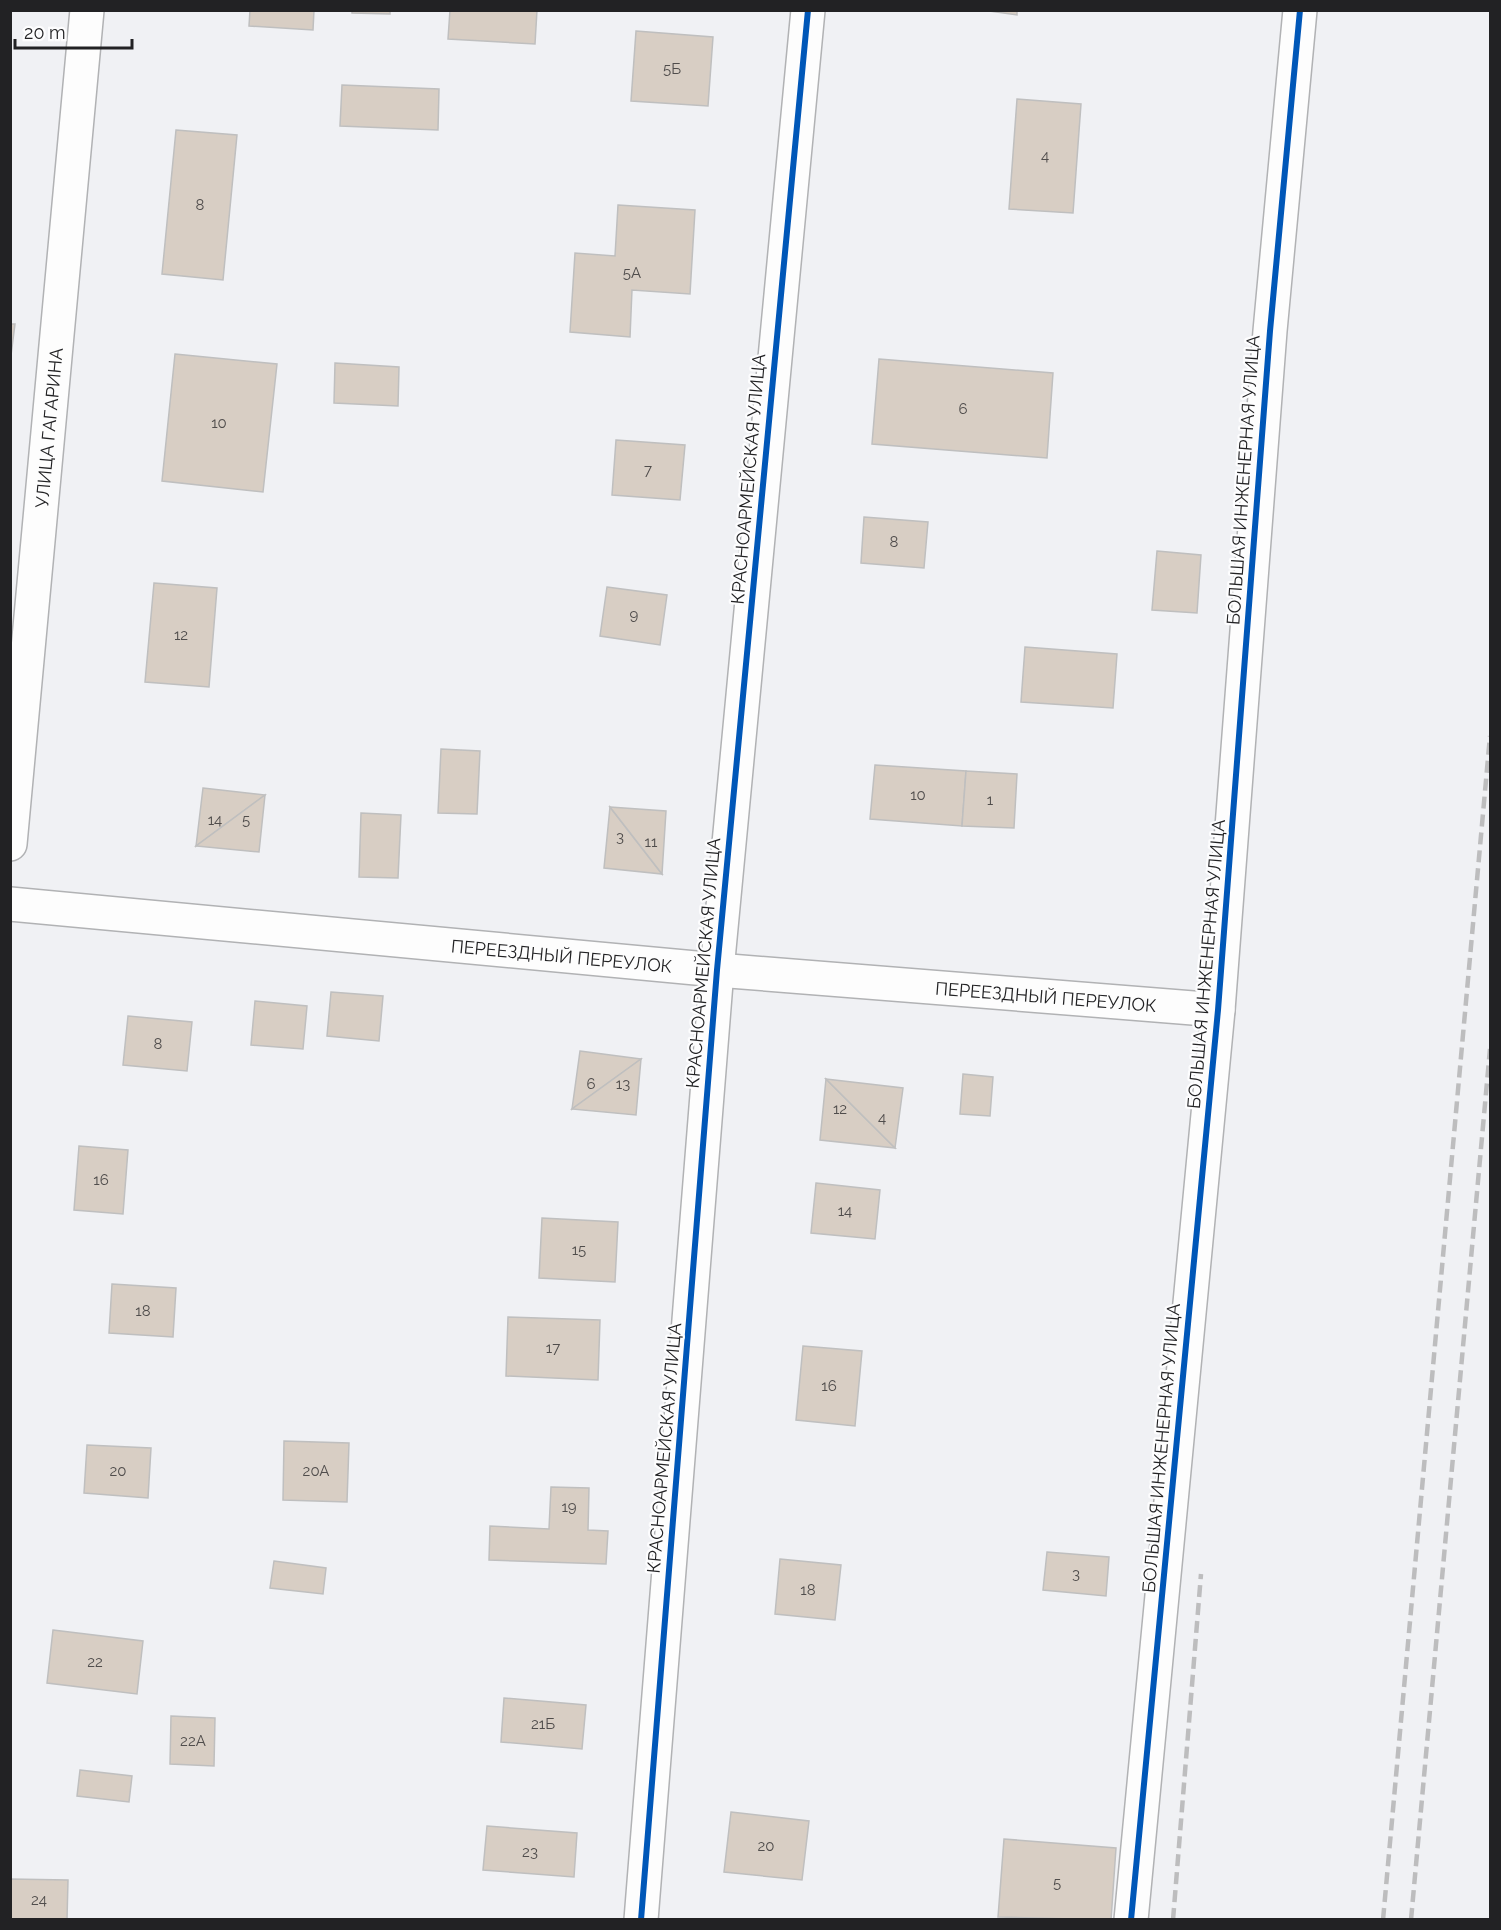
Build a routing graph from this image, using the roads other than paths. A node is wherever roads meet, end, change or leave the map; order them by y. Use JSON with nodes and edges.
{"nodes":[{"id":1,"x":87,"y":10,"type":"edge"},
{"id":2,"x":808,"y":10,"type":"edge"},
{"id":3,"x":1299,"y":10,"type":"edge"},
{"id":4,"x":10,"y":843,"type":"edge"},
{"id":5,"x":10,"y":904,"type":"edge"},
{"id":6,"x":717,"y":970,"type":"junction"},
{"id":7,"x":1218,"y":1010,"type":"junction"},
{"id":8,"x":641,"y":1920,"type":"edge"},
{"id":9,"x":1131,"y":1920,"type":"edge"}],
"edges":[{"from":1,"to":4,"type":"street","name":"УЛИЦА ГАГАРИНА"},
{"from":2,"to":6,"type":"street","name":"КРАСНОАРМЕЙСКАЯ УЛИЦА"},
{"from":3,"to":7,"type":"street","name":"БОЛЬШАЯ ИНЖЕНЕРНАЯ УЛИЦА"},
{"from":5,"to":6,"type":"street","name":"ПЕРЕЕЗДНЫЙ ПЕРЕУЛОК"},
{"from":6,"to":7,"type":"street","name":"ПЕРЕЕЗДНЫЙ ПЕРЕУЛОК"},
{"from":6,"to":8,"type":"street","name":"КРАСНОАРМЕЙСКАЯ УЛИЦА"},
{"from":7,"to":9,"type":"street","name":"БОЛЬШАЯ ИНЖЕНЕРНАЯ УЛИЦА"}]}
